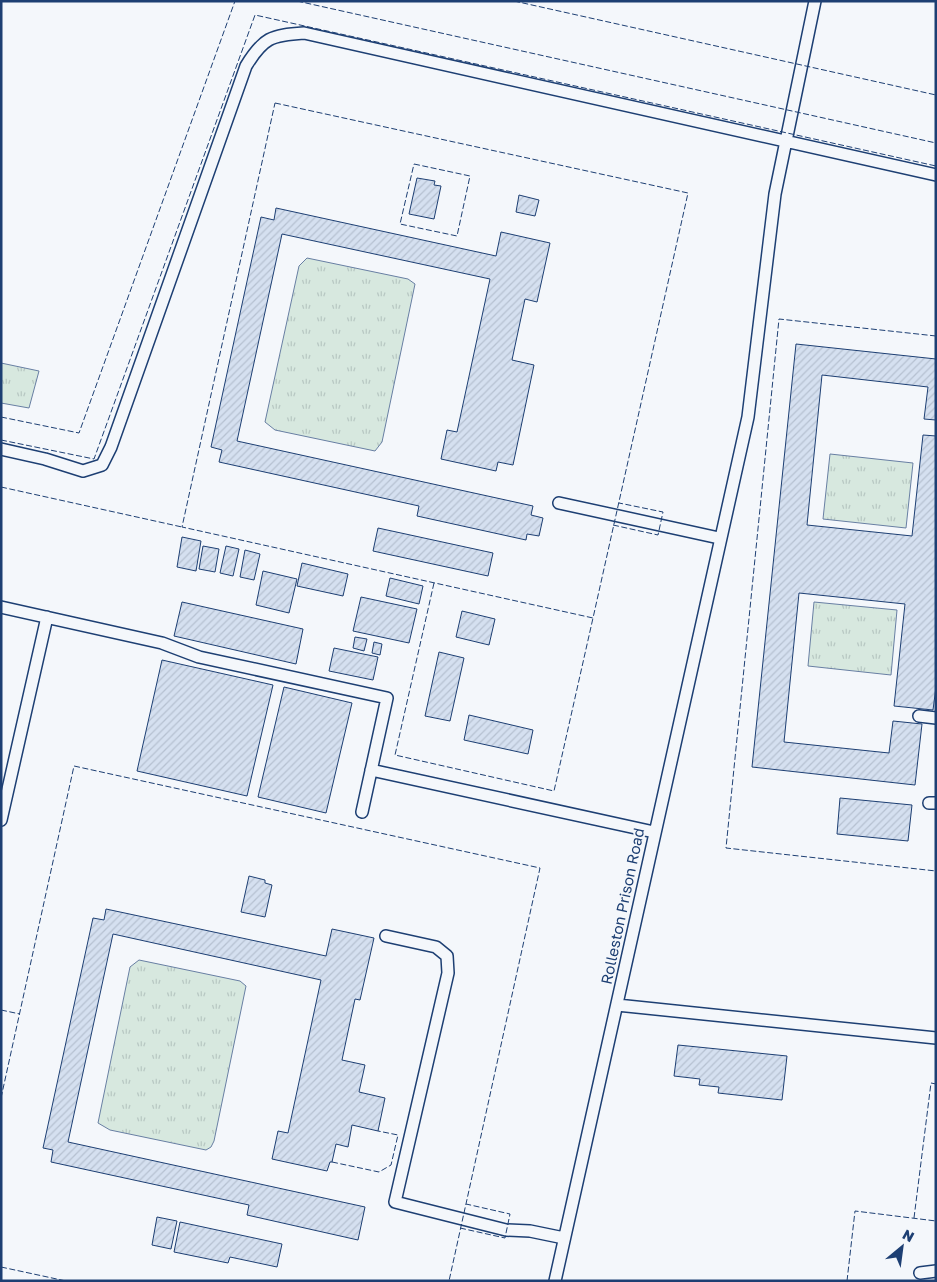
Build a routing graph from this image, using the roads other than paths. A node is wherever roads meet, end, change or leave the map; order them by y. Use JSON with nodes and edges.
{"nodes":[{"id":1,"x":815,"y":1,"type":"edge"},
{"id":2,"x":786,"y":141,"type":"junction"},
{"id":3,"x":936,"y":175,"type":"edge"},
{"id":4,"x":1,"y":449,"type":"edge"},
{"id":5,"x":559,"y":503,"type":"dead end"},
{"id":6,"x":719,"y":538,"type":"junction"},
{"id":7,"x":1,"y":607,"type":"edge"},
{"id":8,"x":47,"y":617,"type":"junction"},
{"id":9,"x":919,"y":716,"type":"dead end"},
{"id":10,"x":936,"y":718,"type":"edge"},
{"id":11,"x":371,"y":770,"type":"junction"},
{"id":12,"x":362,"y":812,"type":"dead end"},
{"id":13,"x":1,"y":820,"type":"edge"},
{"id":14,"x":654,"y":832,"type":"junction"},
{"id":15,"x":386,"y":936,"type":"dead end"},
{"id":16,"x":617,"y":1005,"type":"junction"},
{"id":17,"x":936,"y":1038,"type":"edge"},
{"id":18,"x":564,"y":1238,"type":"junction"},
{"id":19,"x":936,"y":1271,"type":"edge"},
{"id":20,"x":920,"y":1273,"type":"dead end"},
{"id":21,"x":555,"y":1281,"type":"edge"}],
"edges":[{"from":1,"to":2,"type":"lane","name":"Rolleston Prison Road"},
{"from":2,"to":3,"type":"lane"},
{"from":2,"to":4,"type":"lane"},
{"from":2,"to":6,"type":"lane","name":"Rolleston Prison Road"},
{"from":5,"to":6,"type":"lane"},
{"from":6,"to":14,"type":"lane","name":"Rolleston Prison Road"},
{"from":7,"to":8,"type":"lane"},
{"from":8,"to":11,"type":"lane"},
{"from":8,"to":13,"type":"lane"},
{"from":9,"to":10,"type":"lane"},
{"from":11,"to":12,"type":"lane"},
{"from":11,"to":14,"type":"lane"},
{"from":14,"to":16,"type":"lane","name":"Rolleston Prison Road"},
{"from":15,"to":18,"type":"lane"},
{"from":16,"to":17,"type":"lane"},
{"from":16,"to":18,"type":"lane","name":"Rolleston Prison Road"},
{"from":18,"to":21,"type":"lane","name":"Rolleston Prison Road"},
{"from":19,"to":20,"type":"lane"}]}
